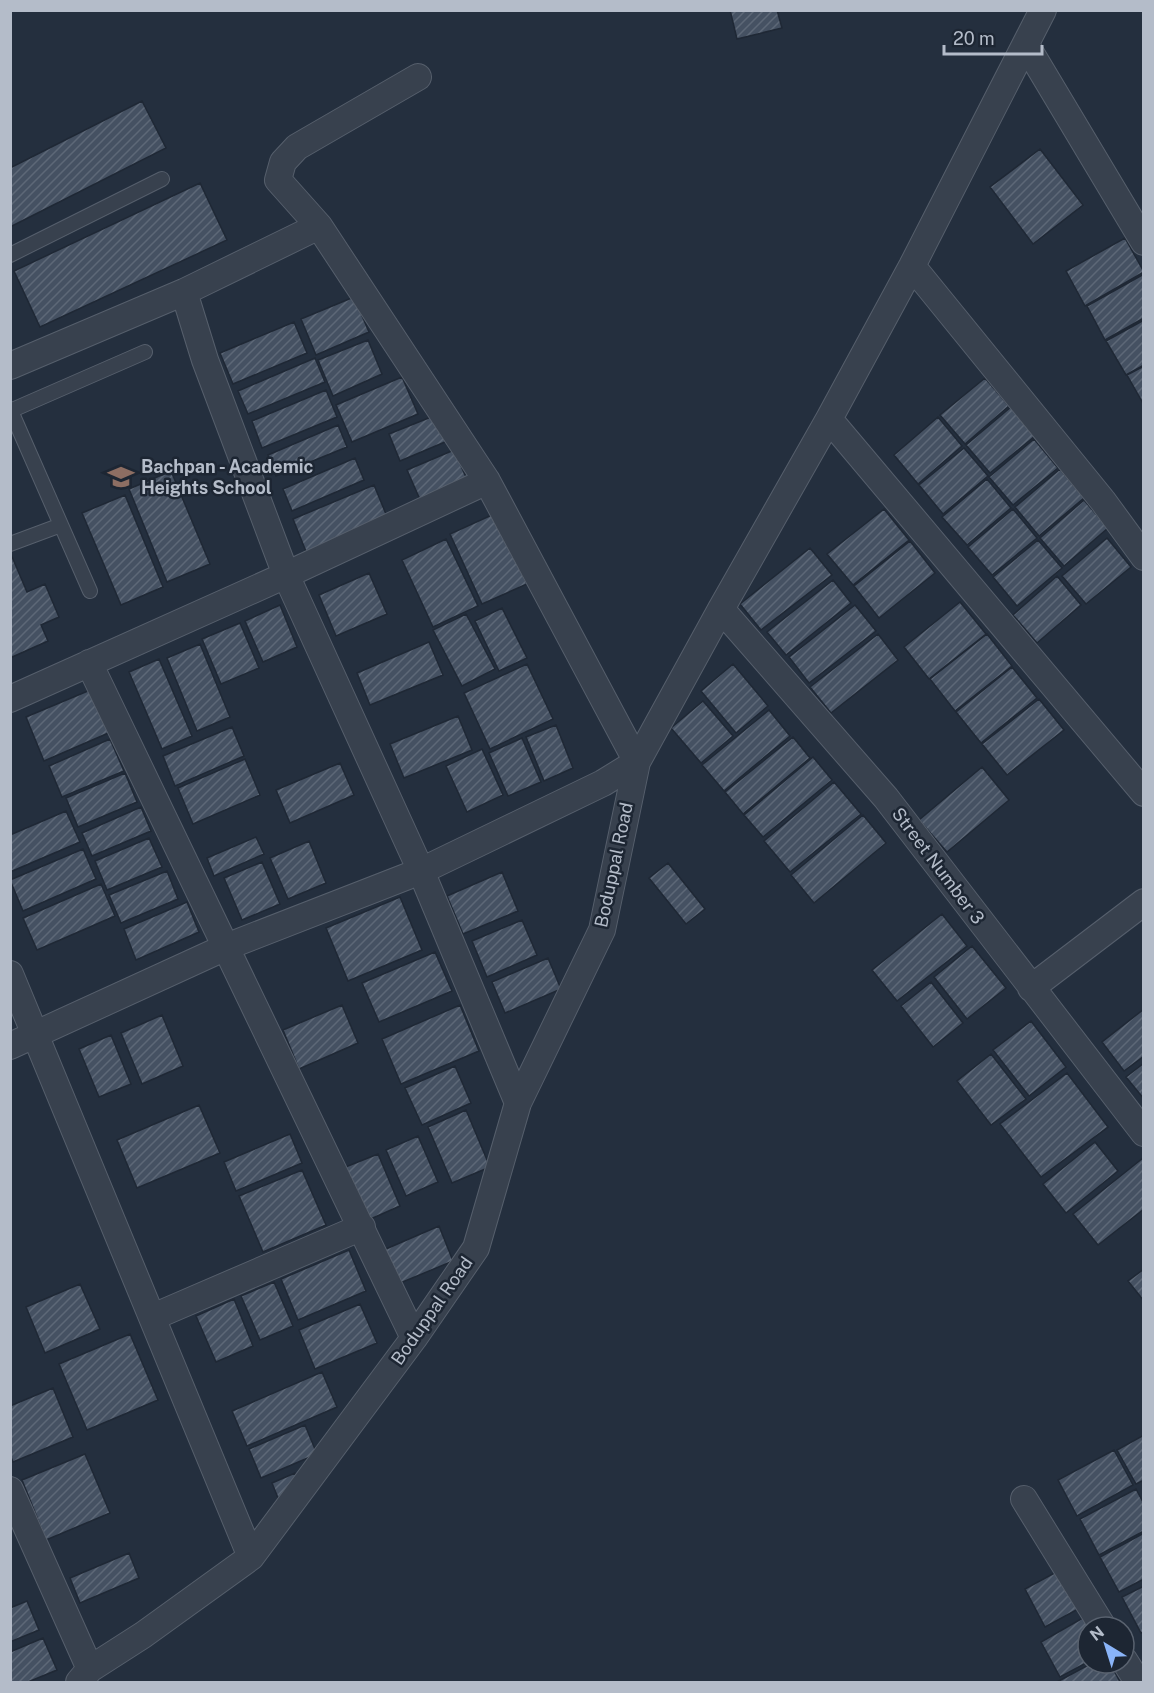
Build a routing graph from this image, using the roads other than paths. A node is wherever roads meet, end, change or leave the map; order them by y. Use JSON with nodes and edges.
{"nodes":[{"id":1,"x":1043,"y":10,"type":"edge"},
{"id":2,"x":1026,"y":45,"type":"junction"},
{"id":3,"x":418,"y":77,"type":"dead end"},
{"id":4,"x":162,"y":179,"type":"dead end"},
{"id":5,"x":319,"y":226,"type":"junction"},
{"id":6,"x":1143,"y":242,"type":"edge"},
{"id":7,"x":10,"y":255,"type":"edge"},
{"id":8,"x":912,"y":266,"type":"junction"},
{"id":9,"x":184,"y":292,"type":"junction"},
{"id":10,"x":145,"y":352,"type":"dead end"},
{"id":11,"x":10,"y":366,"type":"edge"},
{"id":12,"x":11,"y":411,"type":"edge"},
{"id":13,"x":829,"y":419,"type":"junction"},
{"id":14,"x":487,"y":481,"type":"junction"},
{"id":15,"x":61,"y":525,"type":"junction"},
{"id":16,"x":10,"y":544,"type":"edge"},
{"id":17,"x":1143,"y":556,"type":"edge"},
{"id":18,"x":286,"y":575,"type":"junction"},
{"id":19,"x":90,"y":591,"type":"dead end"},
{"id":20,"x":721,"y":609,"type":"junction"},
{"id":21,"x":88,"y":663,"type":"junction"},
{"id":22,"x":10,"y":699,"type":"edge"},
{"id":23,"x":637,"y":762,"type":"junction"},
{"id":24,"x":1143,"y":793,"type":"edge"},
{"id":25,"x":421,"y":871,"type":"junction"},
{"id":26,"x":1143,"y":902,"type":"edge"},
{"id":27,"x":226,"y":947,"type":"junction"},
{"id":28,"x":10,"y":974,"type":"edge"},
{"id":29,"x":1031,"y":988,"type":"junction"},
{"id":30,"x":37,"y":1035,"type":"junction"},
{"id":31,"x":10,"y":1046,"type":"edge"},
{"id":32,"x":518,"y":1103,"type":"junction"},
{"id":33,"x":1143,"y":1133,"type":"edge"},
{"id":34,"x":362,"y":1227,"type":"junction"},
{"id":35,"x":153,"y":1317,"type":"junction"},
{"id":36,"x":414,"y":1338,"type":"junction"},
{"id":37,"x":10,"y":1490,"type":"edge"},
{"id":38,"x":1024,"y":1499,"type":"dead end"},
{"id":39,"x":251,"y":1557,"type":"junction"},
{"id":40,"x":1096,"y":1615,"type":"edge"},
{"id":41,"x":85,"y":1676,"type":"edge"}],
"edges":[{"from":1,"to":2,"type":"street"},
{"from":2,"to":6,"type":"street"},
{"from":2,"to":8,"type":"street"},
{"from":3,"to":5,"type":"street"},
{"from":4,"to":7,"type":"lane"},
{"from":5,"to":9,"type":"street"},
{"from":5,"to":14,"type":"street"},
{"from":8,"to":13,"type":"street"},
{"from":8,"to":17,"type":"street"},
{"from":9,"to":11,"type":"street"},
{"from":9,"to":18,"type":"street"},
{"from":10,"to":12,"type":"lane"},
{"from":12,"to":15,"type":"lane"},
{"from":13,"to":20,"type":"street"},
{"from":13,"to":24,"type":"street"},
{"from":14,"to":18,"type":"street"},
{"from":14,"to":23,"type":"street"},
{"from":15,"to":16,"type":"lane"},
{"from":15,"to":19,"type":"lane"},
{"from":18,"to":21,"type":"street"},
{"from":18,"to":25,"type":"street"},
{"from":20,"to":23,"type":"street"},
{"from":20,"to":29,"type":"street","name":"Street Number 3"},
{"from":21,"to":22,"type":"street"},
{"from":21,"to":27,"type":"street"},
{"from":23,"to":25,"type":"street"},
{"from":23,"to":32,"type":"street","name":"Boduppal Road"},
{"from":25,"to":27,"type":"street"},
{"from":25,"to":32,"type":"street"},
{"from":26,"to":29,"type":"street"},
{"from":27,"to":30,"type":"street"},
{"from":27,"to":34,"type":"street"},
{"from":28,"to":30,"type":"street"},
{"from":29,"to":33,"type":"street","name":"Street Number 3"},
{"from":30,"to":31,"type":"street"},
{"from":30,"to":35,"type":"street"},
{"from":32,"to":36,"type":"street","name":"Boduppal Road"},
{"from":34,"to":35,"type":"street"},
{"from":34,"to":36,"type":"street"},
{"from":35,"to":39,"type":"street"},
{"from":36,"to":39,"type":"street","name":"Boduppal Road"},
{"from":37,"to":41,"type":"street"},
{"from":38,"to":40,"type":"street"},
{"from":39,"to":41,"type":"street","name":"Boduppal Road"}]}
